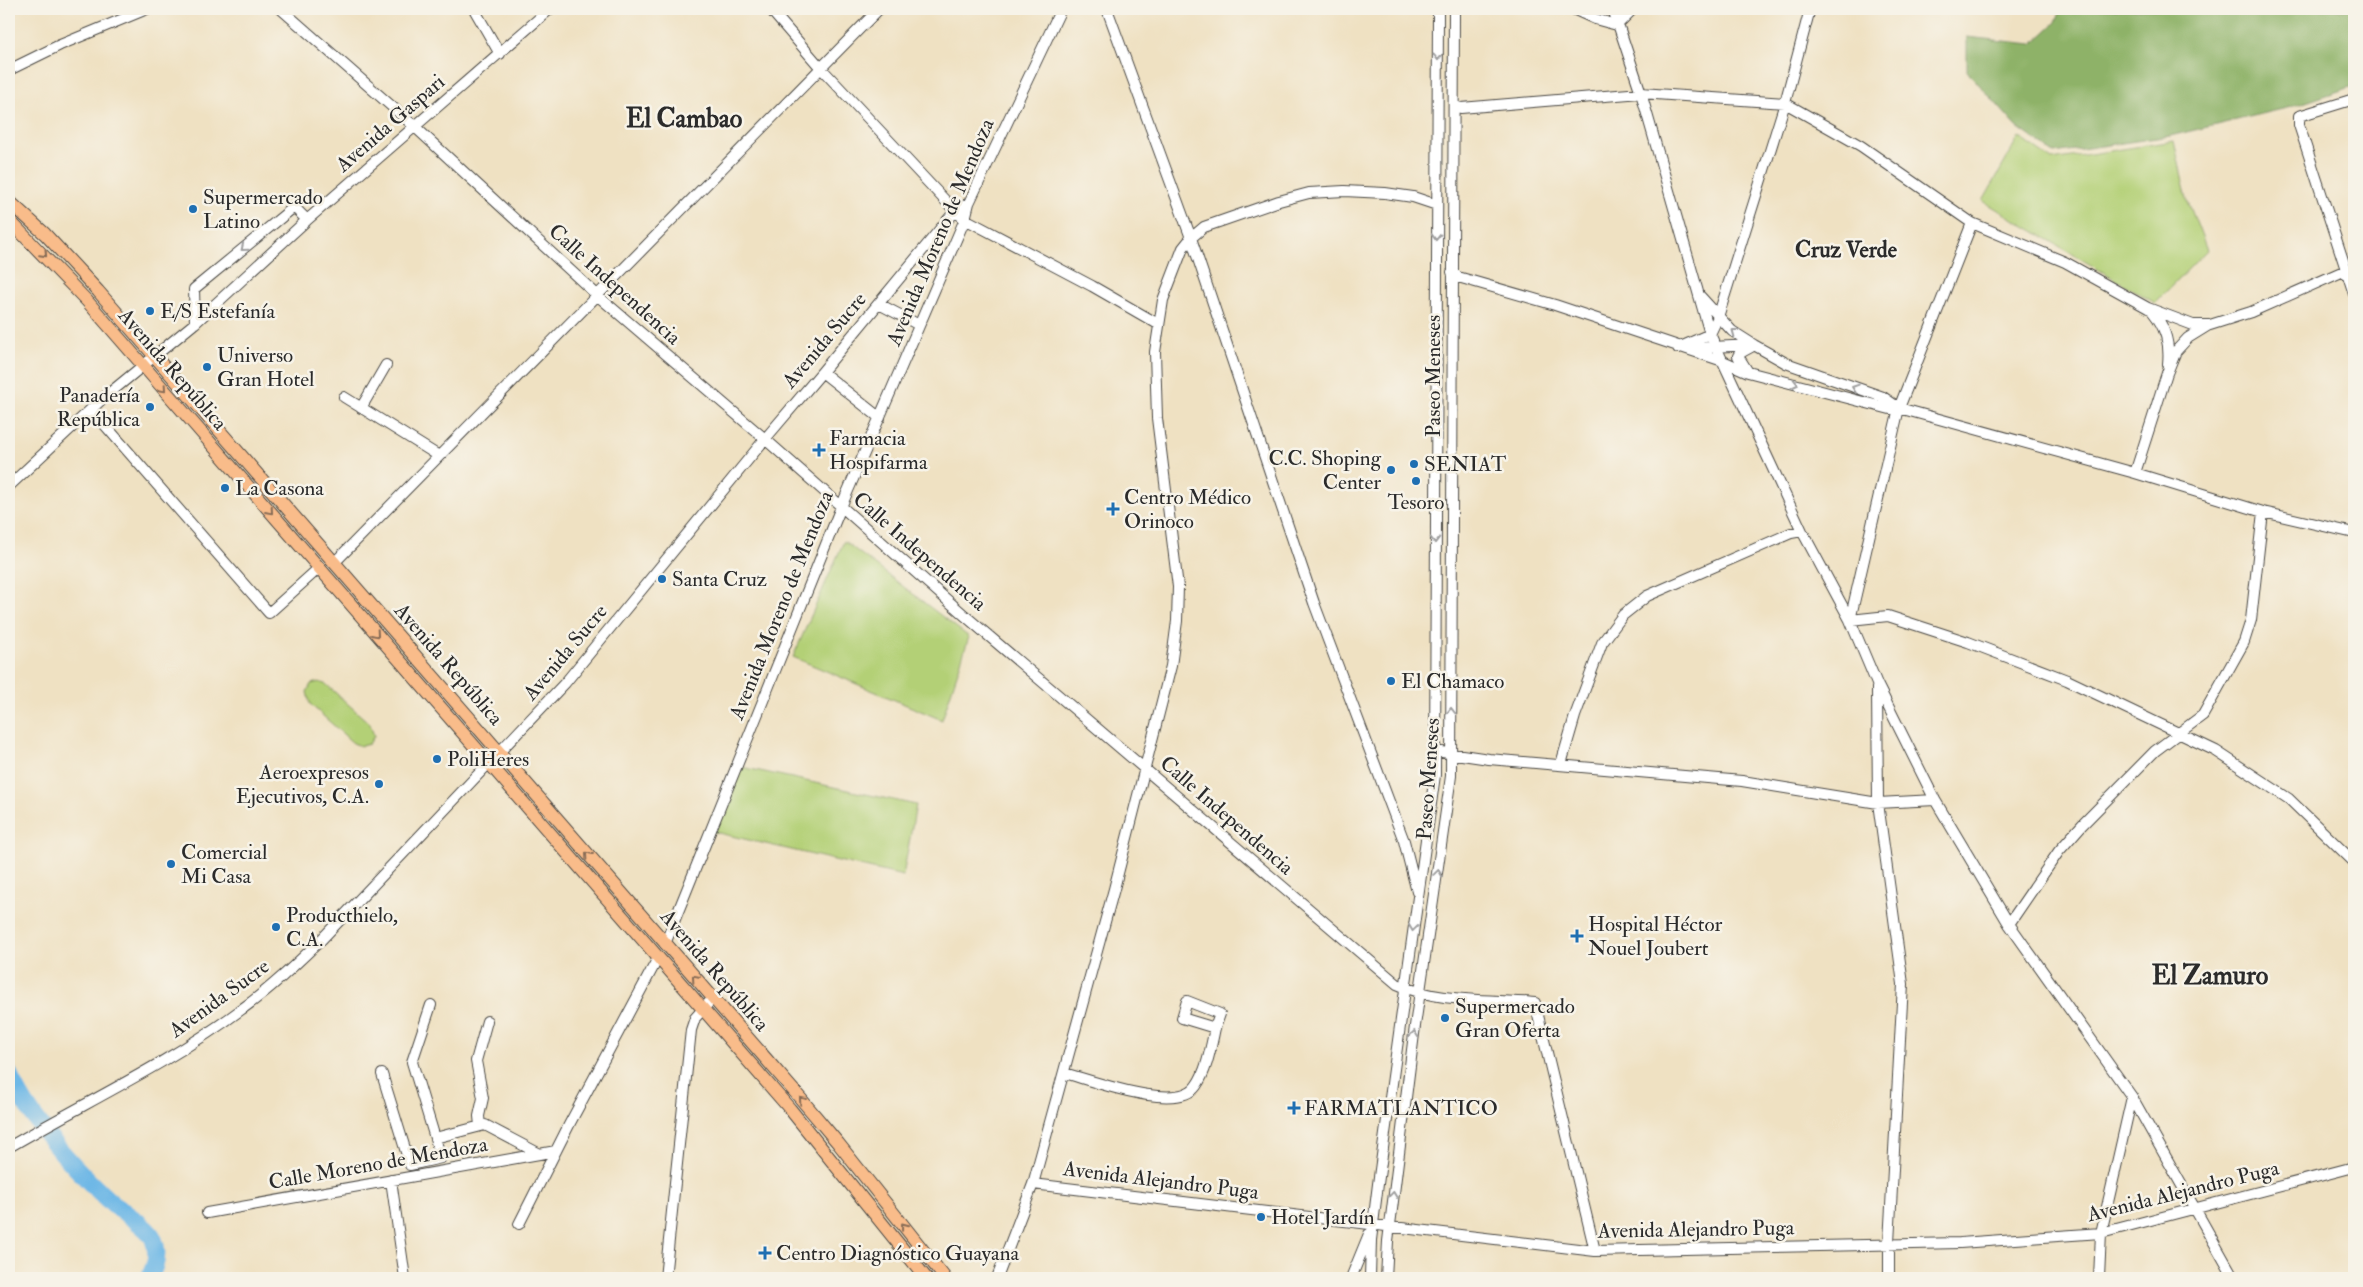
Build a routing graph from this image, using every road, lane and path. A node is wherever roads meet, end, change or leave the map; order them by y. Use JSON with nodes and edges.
{"nodes":[{"id":1,"x":147,"y":9,"type":"edge"},
{"id":2,"x":281,"y":9,"type":"edge"},
{"id":3,"x":474,"y":9,"type":"edge"},
{"id":4,"x":550,"y":9,"type":"edge"},
{"id":5,"x":770,"y":9,"type":"edge"},
{"id":6,"x":878,"y":9,"type":"edge"},
{"id":7,"x":1061,"y":9,"type":"edge"},
{"id":8,"x":1107,"y":9,"type":"edge"},
{"id":9,"x":1438,"y":9,"type":"edge"},
{"id":10,"x":1454,"y":9,"type":"edge"},
{"id":11,"x":1573,"y":9,"type":"edge"},
{"id":12,"x":1613,"y":9,"type":"edge"},
{"id":13,"x":1633,"y":9,"type":"edge"},
{"id":14,"x":1810,"y":9,"type":"edge"},
{"id":15,"x":1618,"y":25,"type":"junction"},
{"id":16,"x":500,"y":54,"type":"junction"},
{"id":17,"x":820,"y":67,"type":"junction"},
{"id":18,"x":9,"y":70,"type":"edge"},
{"id":19,"x":1641,"y":93,"type":"junction"},
{"id":20,"x":2354,"y":98,"type":"edge"},
{"id":21,"x":1785,"y":102,"type":"junction"},
{"id":22,"x":1455,"y":106,"type":"junction"},
{"id":23,"x":414,"y":126,"type":"junction"},
{"id":24,"x":9,"y":201,"type":"edge"},
{"id":25,"x":969,"y":203,"type":"junction"},
{"id":26,"x":1437,"y":205,"type":"junction"},
{"id":27,"x":955,"y":211,"type":"junction"},
{"id":28,"x":966,"y":219,"type":"junction"},
{"id":29,"x":9,"y":220,"type":"edge"},
{"id":30,"x":308,"y":220,"type":"junction"},
{"id":31,"x":1972,"y":223,"type":"junction"},
{"id":32,"x":1191,"y":238,"type":"junction"},
{"id":33,"x":2346,"y":270,"type":"junction"},
{"id":34,"x":1452,"y":272,"type":"junction"},
{"id":35,"x":1728,"y":288,"type":"junction"},
{"id":36,"x":2354,"y":294,"type":"edge"},
{"id":37,"x":1699,"y":295,"type":"junction"},
{"id":38,"x":598,"y":296,"type":"junction"},
{"id":39,"x":879,"y":304,"type":"junction"},
{"id":40,"x":2151,"y":310,"type":"junction"},
{"id":41,"x":1718,"y":317,"type":"junction"},
{"id":42,"x":194,"y":323,"type":"junction"},
{"id":43,"x":1158,"y":324,"type":"junction"},
{"id":44,"x":919,"y":325,"type":"junction"},
{"id":45,"x":2210,"y":325,"type":"junction"},
{"id":46,"x":1710,"y":334,"type":"junction"},
{"id":47,"x":1754,"y":345,"type":"junction"},
{"id":48,"x":1678,"y":348,"type":"junction"},
{"id":49,"x":1717,"y":348,"type":"junction"},
{"id":50,"x":154,"y":356,"type":"junction"},
{"id":51,"x":1723,"y":361,"type":"junction"},
{"id":52,"x":386,"y":365,"type":"dead end"},
{"id":53,"x":144,"y":366,"type":"junction"},
{"id":54,"x":822,"y":372,"type":"junction"},
{"id":55,"x":1748,"y":372,"type":"junction"},
{"id":56,"x":2167,"y":373,"type":"junction"},
{"id":57,"x":344,"y":398,"type":"dead end"},
{"id":58,"x":361,"y":408,"type":"junction"},
{"id":59,"x":1899,"y":408,"type":"junction"},
{"id":60,"x":91,"y":409,"type":"junction"},
{"id":61,"x":880,"y":418,"type":"junction"},
{"id":62,"x":764,"y":439,"type":"junction"},
{"id":63,"x":439,"y":456,"type":"junction"},
{"id":64,"x":2135,"y":473,"type":"junction"},
{"id":65,"x":9,"y":486,"type":"edge"},
{"id":66,"x":841,"y":507,"type":"junction"},
{"id":67,"x":2263,"y":512,"type":"junction"},
{"id":68,"x":1802,"y":531,"type":"junction"},
{"id":69,"x":2354,"y":533,"type":"edge"},
{"id":70,"x":334,"y":563,"type":"junction"},
{"id":71,"x":319,"y":568,"type":"junction"},
{"id":72,"x":1850,"y":620,"type":"junction"},
{"id":73,"x":1877,"y":684,"type":"junction"},
{"id":74,"x":2178,"y":734,"type":"junction"},
{"id":75,"x":1435,"y":751,"type":"junction"},
{"id":76,"x":499,"y":752,"type":"junction"},
{"id":77,"x":1452,"y":754,"type":"junction"},
{"id":78,"x":488,"y":764,"type":"junction"},
{"id":79,"x":1561,"y":764,"type":"junction"},
{"id":80,"x":1144,"y":769,"type":"junction"},
{"id":81,"x":1934,"y":800,"type":"junction"},
{"id":82,"x":1878,"y":803,"type":"junction"},
{"id":83,"x":2354,"y":862,"type":"edge"},
{"id":84,"x":1418,"y":897,"type":"junction"},
{"id":85,"x":2009,"y":924,"type":"junction"},
{"id":86,"x":665,"y":944,"type":"junction"},
{"id":87,"x":658,"y":958,"type":"junction"},
{"id":88,"x":1412,"y":990,"type":"junction"},
{"id":89,"x":713,"y":998,"type":"junction"},
{"id":90,"x":431,"y":1005,"type":"dead end"},
{"id":91,"x":703,"y":1009,"type":"junction"},
{"id":92,"x":487,"y":1020,"type":"dead end"},
{"id":93,"x":1215,"y":1028,"type":"dead end"},
{"id":94,"x":1064,"y":1073,"type":"junction"},
{"id":95,"x":382,"y":1074,"type":"dead end"},
{"id":96,"x":2132,"y":1097,"type":"junction"},
{"id":97,"x":480,"y":1126,"type":"junction"},
{"id":98,"x":435,"y":1138,"type":"junction"},
{"id":99,"x":9,"y":1147,"type":"edge"},
{"id":100,"x":556,"y":1151,"type":"junction"},
{"id":101,"x":538,"y":1153,"type":"junction"},
{"id":102,"x":2354,"y":1167,"type":"edge"},
{"id":103,"x":391,"y":1180,"type":"junction"},
{"id":104,"x":1033,"y":1184,"type":"junction"},
{"id":105,"x":2196,"y":1210,"type":"junction"},
{"id":106,"x":208,"y":1213,"type":"dead end"},
{"id":107,"x":519,"y":1224,"type":"dead end"},
{"id":108,"x":1373,"y":1224,"type":"junction"},
{"id":109,"x":1390,"y":1226,"type":"junction"},
{"id":110,"x":2101,"y":1233,"type":"junction"},
{"id":111,"x":1889,"y":1243,"type":"junction"},
{"id":112,"x":1596,"y":1251,"type":"junction"},
{"id":113,"x":405,"y":1278,"type":"edge"},
{"id":114,"x":665,"y":1278,"type":"edge"},
{"id":115,"x":926,"y":1278,"type":"edge"},
{"id":116,"x":945,"y":1278,"type":"edge"},
{"id":117,"x":997,"y":1278,"type":"edge"},
{"id":118,"x":1351,"y":1278,"type":"edge"},
{"id":119,"x":1370,"y":1278,"type":"edge"},
{"id":120,"x":1386,"y":1278,"type":"edge"},
{"id":121,"x":1889,"y":1278,"type":"edge"},
{"id":122,"x":2099,"y":1278,"type":"edge"},
{"id":123,"x":2234,"y":1278,"type":"edge"}],
"edges":[{"from":1,"to":18,"type":"street"},
{"from":2,"to":23,"type":"street","name":"Calle Independencia"},
{"from":3,"to":16,"type":"street"},
{"from":4,"to":16,"type":"street","name":"Avenida Gaspari"},
{"from":5,"to":17,"type":"street"},
{"from":6,"to":17,"type":"street"},
{"from":7,"to":25,"type":"street","name":"Avenida Moreno de Mendoza"},
{"from":8,"to":32,"type":"street"},
{"from":9,"to":26,"type":"street","name":"Paseo Meneses","one_way":true},
{"from":10,"to":22,"type":"street","name":"Paseo Meneses"},
{"from":11,"to":15,"type":"street"},
{"from":12,"to":15,"type":"street"},
{"from":13,"to":15,"type":"street"},
{"from":14,"to":21,"type":"street"},
{"from":15,"to":19,"type":"street"},
{"from":16,"to":23,"type":"street","name":"Avenida Gaspari"},
{"from":17,"to":27,"type":"street"},
{"from":17,"to":38,"type":"street"},
{"from":19,"to":21,"type":"street"},
{"from":19,"to":22,"type":"street"},
{"from":19,"to":37,"type":"street"},
{"from":20,"to":33,"type":"street"},
{"from":21,"to":31,"type":"street"},
{"from":21,"to":35,"type":"street"},
{"from":22,"to":34,"type":"street","name":"Paseo Meneses"},
{"from":23,"to":30,"type":"street","name":"Avenida Gaspari"},
{"from":23,"to":38,"type":"street","name":"Calle Independencia"},
{"from":24,"to":50,"type":"main road","name":"Avenida República"},
{"from":25,"to":27,"type":"street","name":"Avenida Sucre"},
{"from":25,"to":28,"type":"street","name":"Avenida Moreno de Mendoza"},
{"from":26,"to":32,"type":"street"},
{"from":26,"to":75,"type":"street","name":"Paseo Meneses","one_way":true},
{"from":27,"to":28,"type":"street"},
{"from":27,"to":39,"type":"street","name":"Avenida Sucre"},
{"from":28,"to":43,"type":"street"},
{"from":28,"to":44,"type":"street","name":"Avenida Moreno de Mendoza"},
{"from":29,"to":53,"type":"main road","name":"Avenida República","one_way":true},
{"from":30,"to":42,"type":"street","name":"Avenida Gaspari"},
{"from":30,"to":42,"type":"street","one_way":true},
{"from":31,"to":40,"type":"street"},
{"from":31,"to":59,"type":"street"},
{"from":32,"to":43,"type":"street"},
{"from":32,"to":84,"type":"street"},
{"from":33,"to":36,"type":"street"},
{"from":33,"to":45,"type":"street"},
{"from":34,"to":48,"type":"street"},
{"from":77,"to":34,"type":"street","name":"Paseo Meneses","one_way":true},
{"from":35,"to":37,"type":"street"},
{"from":35,"to":41,"type":"street"},
{"from":37,"to":41,"type":"street"},
{"from":37,"to":46,"type":"street"},
{"from":38,"to":62,"type":"street","name":"Calle Independencia"},
{"from":38,"to":63,"type":"street"},
{"from":39,"to":44,"type":"street"},
{"from":39,"to":54,"type":"street","name":"Avenida Sucre"},
{"from":40,"to":45,"type":"street"},
{"from":40,"to":56,"type":"street"},
{"from":41,"to":46,"type":"street"},
{"from":47,"to":41,"type":"street","one_way":true},
{"from":42,"to":50,"type":"street","name":"Avenida Gaspari"},
{"from":43,"to":80,"type":"street"},
{"from":44,"to":61,"type":"street","name":"Avenida Moreno de Mendoza"},
{"from":45,"to":56,"type":"street"},
{"from":46,"to":48,"type":"street"},
{"from":46,"to":49,"type":"street"},
{"from":47,"to":49,"type":"street"},
{"from":47,"to":55,"type":"street"},
{"from":59,"to":47,"type":"street","one_way":true},
{"from":48,"to":49,"type":"street"},
{"from":48,"to":51,"type":"street"},
{"from":49,"to":51,"type":"street"},
{"from":50,"to":53,"type":"street","name":"Avenida Gaspari"},
{"from":50,"to":70,"type":"main road","name":"Avenida República"},
{"from":51,"to":55,"type":"street"},
{"from":51,"to":68,"type":"street"},
{"from":52,"to":58,"type":"street"},
{"from":53,"to":60,"type":"street","name":"Avenida Gaspari"},
{"from":53,"to":71,"type":"main road","name":"Avenida República","one_way":true},
{"from":54,"to":61,"type":"street"},
{"from":54,"to":62,"type":"street","name":"Avenida Sucre"},
{"from":55,"to":59,"type":"street","one_way":true},
{"from":56,"to":64,"type":"street"},
{"from":57,"to":58,"type":"street"},
{"from":58,"to":63,"type":"street"},
{"from":59,"to":64,"type":"street"},
{"from":59,"to":72,"type":"street"},
{"from":60,"to":65,"type":"street","name":"Avenida Gaspari"},
{"from":60,"to":71,"type":"street"},
{"from":61,"to":66,"type":"street","name":"Avenida Moreno de Mendoza"},
{"from":62,"to":66,"type":"street","name":"Calle Independencia"},
{"from":62,"to":76,"type":"street","name":"Avenida Sucre"},
{"from":63,"to":70,"type":"street"},
{"from":64,"to":67,"type":"street"},
{"from":66,"to":80,"type":"street","name":"Calle Independencia"},
{"from":66,"to":86,"type":"street","name":"Avenida Moreno de Mendoza"},
{"from":67,"to":69,"type":"street"},
{"from":67,"to":74,"type":"street"},
{"from":68,"to":72,"type":"street"},
{"from":68,"to":79,"type":"street"},
{"from":70,"to":76,"type":"main road","name":"Avenida República"},
{"from":71,"to":78,"type":"main road","name":"Avenida República","one_way":true},
{"from":72,"to":73,"type":"street"},
{"from":72,"to":74,"type":"street"},
{"from":73,"to":81,"type":"street"},
{"from":73,"to":82,"type":"street"},
{"from":74,"to":83,"type":"street"},
{"from":74,"to":85,"type":"street"},
{"from":75,"to":77,"type":"street"},
{"from":75,"to":84,"type":"street","name":"Paseo Meneses"},
{"from":76,"to":78,"type":"street","name":"Avenida Sucre"},
{"from":86,"to":76,"type":"main road","name":"Avenida República","one_way":true},
{"from":77,"to":79,"type":"street"},
{"from":88,"to":77,"type":"street","name":"Paseo Meneses","one_way":true},
{"from":78,"to":87,"type":"main road","name":"Avenida República"},
{"from":78,"to":99,"type":"street","name":"Avenida Sucre"},
{"from":79,"to":82,"type":"street"},
{"from":80,"to":88,"type":"street","name":"Calle Independencia"},
{"from":80,"to":94,"type":"street"},
{"from":81,"to":82,"type":"street"},
{"from":81,"to":85,"type":"street"},
{"from":82,"to":111,"type":"street"},
{"from":84,"to":88,"type":"street","name":"Paseo Meneses","one_way":true},
{"from":85,"to":96,"type":"street"},
{"from":89,"to":86,"type":"main road","name":"Avenida República","one_way":true},
{"from":87,"to":91,"type":"main road","name":"Avenida República"},
{"from":87,"to":100,"type":"street"},
{"from":88,"to":108,"type":"street","name":"Paseo Meneses"},
{"from":109,"to":88,"type":"street","name":"Paseo Meneses","one_way":true},
{"from":88,"to":112,"type":"street"},
{"from":89,"to":91,"type":"street"},
{"from":116,"to":89,"type":"main road","name":"Avenida República","one_way":true},
{"from":90,"to":98,"type":"street"},
{"from":91,"to":114,"type":"street"},
{"from":91,"to":115,"type":"main road","name":"Avenida República"},
{"from":92,"to":97,"type":"street"},
{"from":93,"to":94,"type":"street"},
{"from":94,"to":104,"type":"street"},
{"from":95,"to":98,"type":"street"},
{"from":96,"to":105,"type":"street"},
{"from":96,"to":110,"type":"street"},
{"from":97,"to":98,"type":"street"},
{"from":97,"to":101,"type":"street"},
{"from":100,"to":101,"type":"street","name":"Calle Moreno de Mendoza"},
{"from":100,"to":107,"type":"street"},
{"from":101,"to":103,"type":"street","name":"Calle Moreno de Mendoza"},
{"from":102,"to":105,"type":"street","name":"Avenida Alejandro Puga"},
{"from":103,"to":106,"type":"street","name":"Calle Moreno de Mendoza"},
{"from":103,"to":113,"type":"street"},
{"from":104,"to":108,"type":"street","name":"Avenida Alejandro Puga"},
{"from":104,"to":117,"type":"street"},
{"from":105,"to":110,"type":"street","name":"Avenida Alejandro Puga"},
{"from":105,"to":123,"type":"street"},
{"from":108,"to":109,"type":"street","name":"Avenida Alejandro Puga"},
{"from":108,"to":118,"type":"street"},
{"from":108,"to":119,"type":"street","name":"Paseo Meneses"},
{"from":109,"to":112,"type":"street","name":"Avenida Alejandro Puga"},
{"from":109,"to":120,"type":"street","name":"Paseo Meneses"},
{"from":110,"to":111,"type":"street","name":"Avenida Alejandro Puga"},
{"from":110,"to":122,"type":"street"},
{"from":111,"to":112,"type":"street","name":"Avenida Alejandro Puga"},
{"from":111,"to":121,"type":"street"}]}
